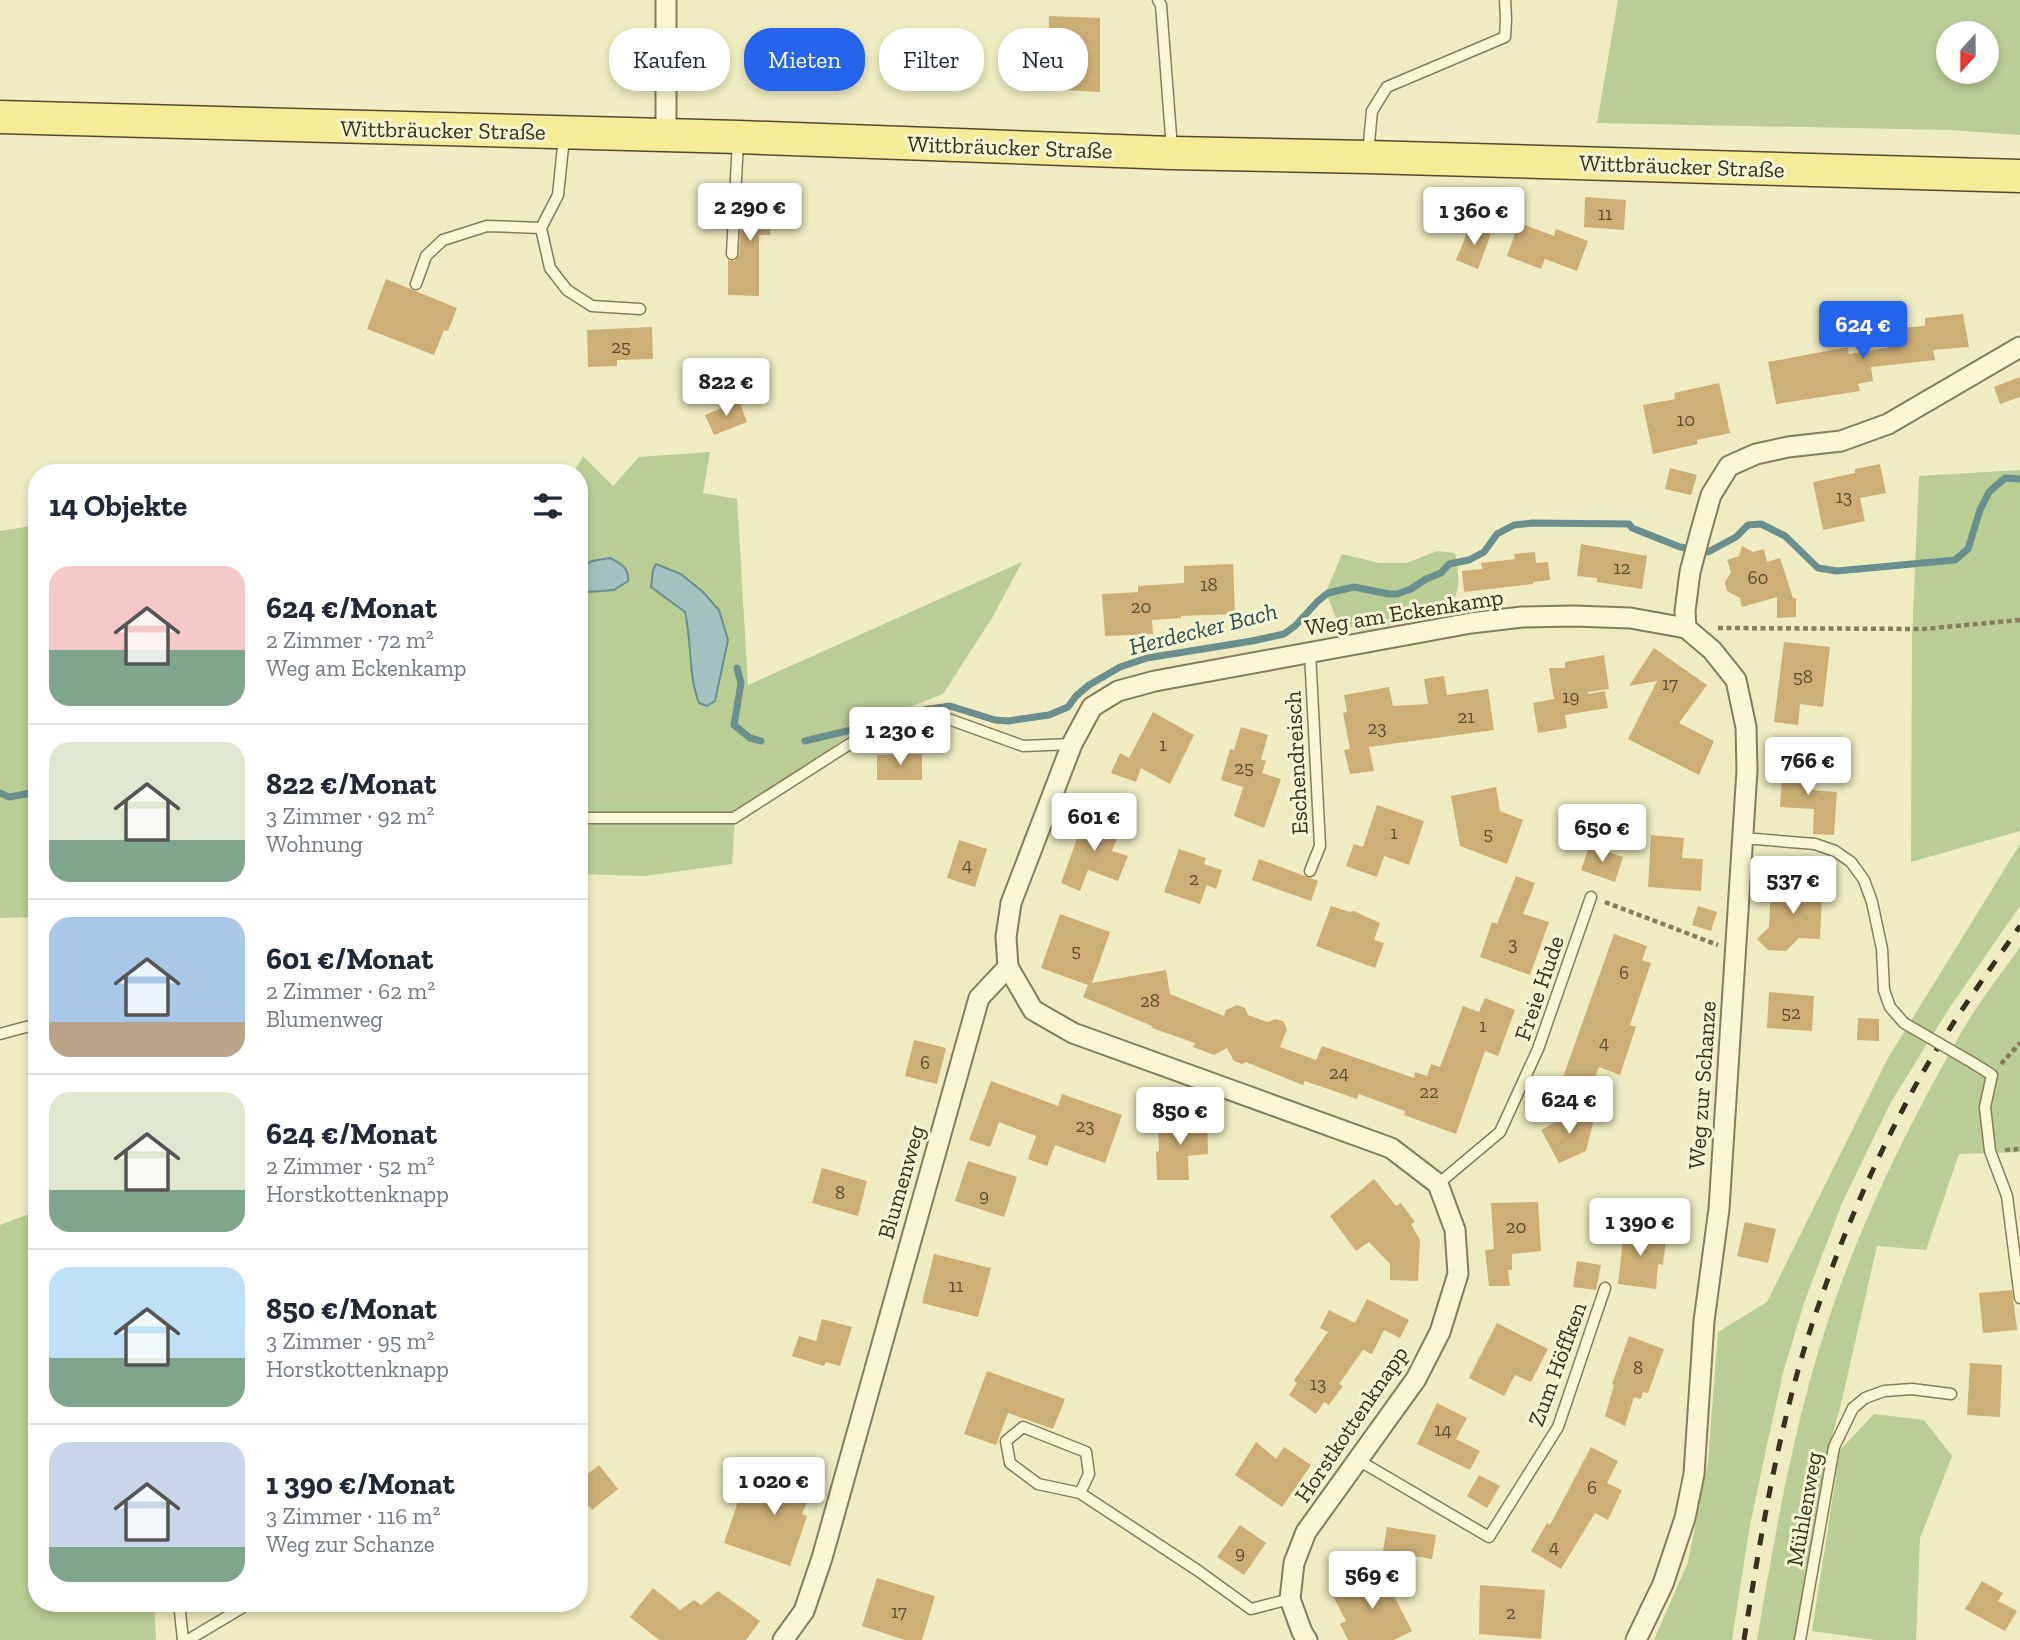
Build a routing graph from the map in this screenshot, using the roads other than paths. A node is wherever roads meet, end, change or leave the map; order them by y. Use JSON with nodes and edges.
{"nodes":[{"id":1,"x":666,"y":0,"type":"edge"},
{"id":2,"x":1158,"y":0,"type":"edge"},
{"id":3,"x":1504,"y":0,"type":"edge"},
{"id":4,"x":0,"y":117,"type":"edge"},
{"id":5,"x":565,"y":133,"type":"junction"},
{"id":6,"x":666,"y":136,"type":"junction"},
{"id":7,"x":738,"y":137,"type":"junction"},
{"id":8,"x":1172,"y":153,"type":"junction"},
{"id":9,"x":1368,"y":157,"type":"junction"},
{"id":10,"x":2020,"y":176,"type":"edge"},
{"id":11,"x":541,"y":228,"type":"junction"},
{"id":12,"x":732,"y":254,"type":"dead end"},
{"id":13,"x":416,"y":284,"type":"dead end"},
{"id":14,"x":640,"y":309,"type":"dead end"},
{"id":15,"x":2020,"y":347,"type":"edge"},
{"id":16,"x":1686,"y":628,"type":"junction"},
{"id":17,"x":1310,"y":652,"type":"junction"},
{"id":18,"x":1072,"y":744,"type":"junction"},
{"id":19,"x":588,"y":818,"type":"edge"},
{"id":20,"x":1742,"y":838,"type":"junction"},
{"id":21,"x":1310,"y":870,"type":"dead end"},
{"id":22,"x":1591,"y":897,"type":"road end"},
{"id":23,"x":1007,"y":967,"type":"junction"},
{"id":24,"x":28,"y":1026,"type":"edge"},
{"id":25,"x":0,"y":1034,"type":"edge"},
{"id":26,"x":1438,"y":1184,"type":"junction"},
{"id":27,"x":1605,"y":1287,"type":"dead end"},
{"id":28,"x":2020,"y":1298,"type":"edge"},
{"id":29,"x":1951,"y":1394,"type":"dead end"},
{"id":30,"x":1358,"y":1460,"type":"junction"},
{"id":31,"x":1080,"y":1493,"type":"junction"},
{"id":32,"x":1290,"y":1598,"type":"junction"},
{"id":33,"x":181,"y":1612,"type":"edge"},
{"id":34,"x":234,"y":1612,"type":"edge"},
{"id":35,"x":186,"y":1640,"type":"edge"},
{"id":36,"x":783,"y":1640,"type":"edge"},
{"id":37,"x":1307,"y":1640,"type":"edge"},
{"id":38,"x":1636,"y":1640,"type":"edge"},
{"id":39,"x":1800,"y":1640,"type":"edge"}],
"edges":[{"from":1,"to":6,"type":"street"},
{"from":2,"to":8,"type":"lane"},
{"from":3,"to":9,"type":"lane"},
{"from":4,"to":5,"type":"main road","name":"Wittbräucker Straße"},
{"from":5,"to":6,"type":"main road","name":"Wittbräucker Straße"},
{"from":5,"to":11,"type":"lane"},
{"from":6,"to":7,"type":"main road","name":"Wittbräucker Straße"},
{"from":7,"to":8,"type":"main road","name":"Wittbräucker Straße"},
{"from":7,"to":12,"type":"lane"},
{"from":8,"to":9,"type":"main road","name":"Wittbräucker Straße"},
{"from":9,"to":10,"type":"main road","name":"Wittbräucker Straße"},
{"from":11,"to":13,"type":"lane"},
{"from":11,"to":14,"type":"lane"},
{"from":15,"to":16,"type":"street"},
{"from":16,"to":17,"type":"street","name":"Weg am Eckenkamp"},
{"from":16,"to":20,"type":"street","name":"Weg zur Schanze"},
{"from":17,"to":18,"type":"street","name":"Weg am Eckenkamp"},
{"from":17,"to":21,"type":"lane","name":"Eschendreisch"},
{"from":18,"to":19,"type":"lane"},
{"from":18,"to":23,"type":"street"},
{"from":20,"to":28,"type":"lane","bridge":true},
{"from":20,"to":38,"type":"street","name":"Weg zur Schanze"},
{"from":22,"to":26,"type":"lane","name":"Freie Hude"},
{"from":23,"to":26,"type":"street"},
{"from":23,"to":36,"type":"street","name":"Blumenweg"},
{"from":24,"to":25,"type":"lane"},
{"from":26,"to":30,"type":"street","name":"Horstkottenknapp"},
{"from":27,"to":30,"type":"lane","name":"Zum Höffken"},
{"from":29,"to":39,"type":"lane","name":"Mühlenweg"},
{"from":30,"to":32,"type":"street","name":"Horstkottenknapp"},
{"from":31,"to":31,"type":"lane"},
{"from":31,"to":32,"type":"lane"},
{"from":32,"to":37,"type":"street","name":"Horstkottenknapp"},
{"from":33,"to":35,"type":"lane"},
{"from":34,"to":35,"type":"lane"}]}
